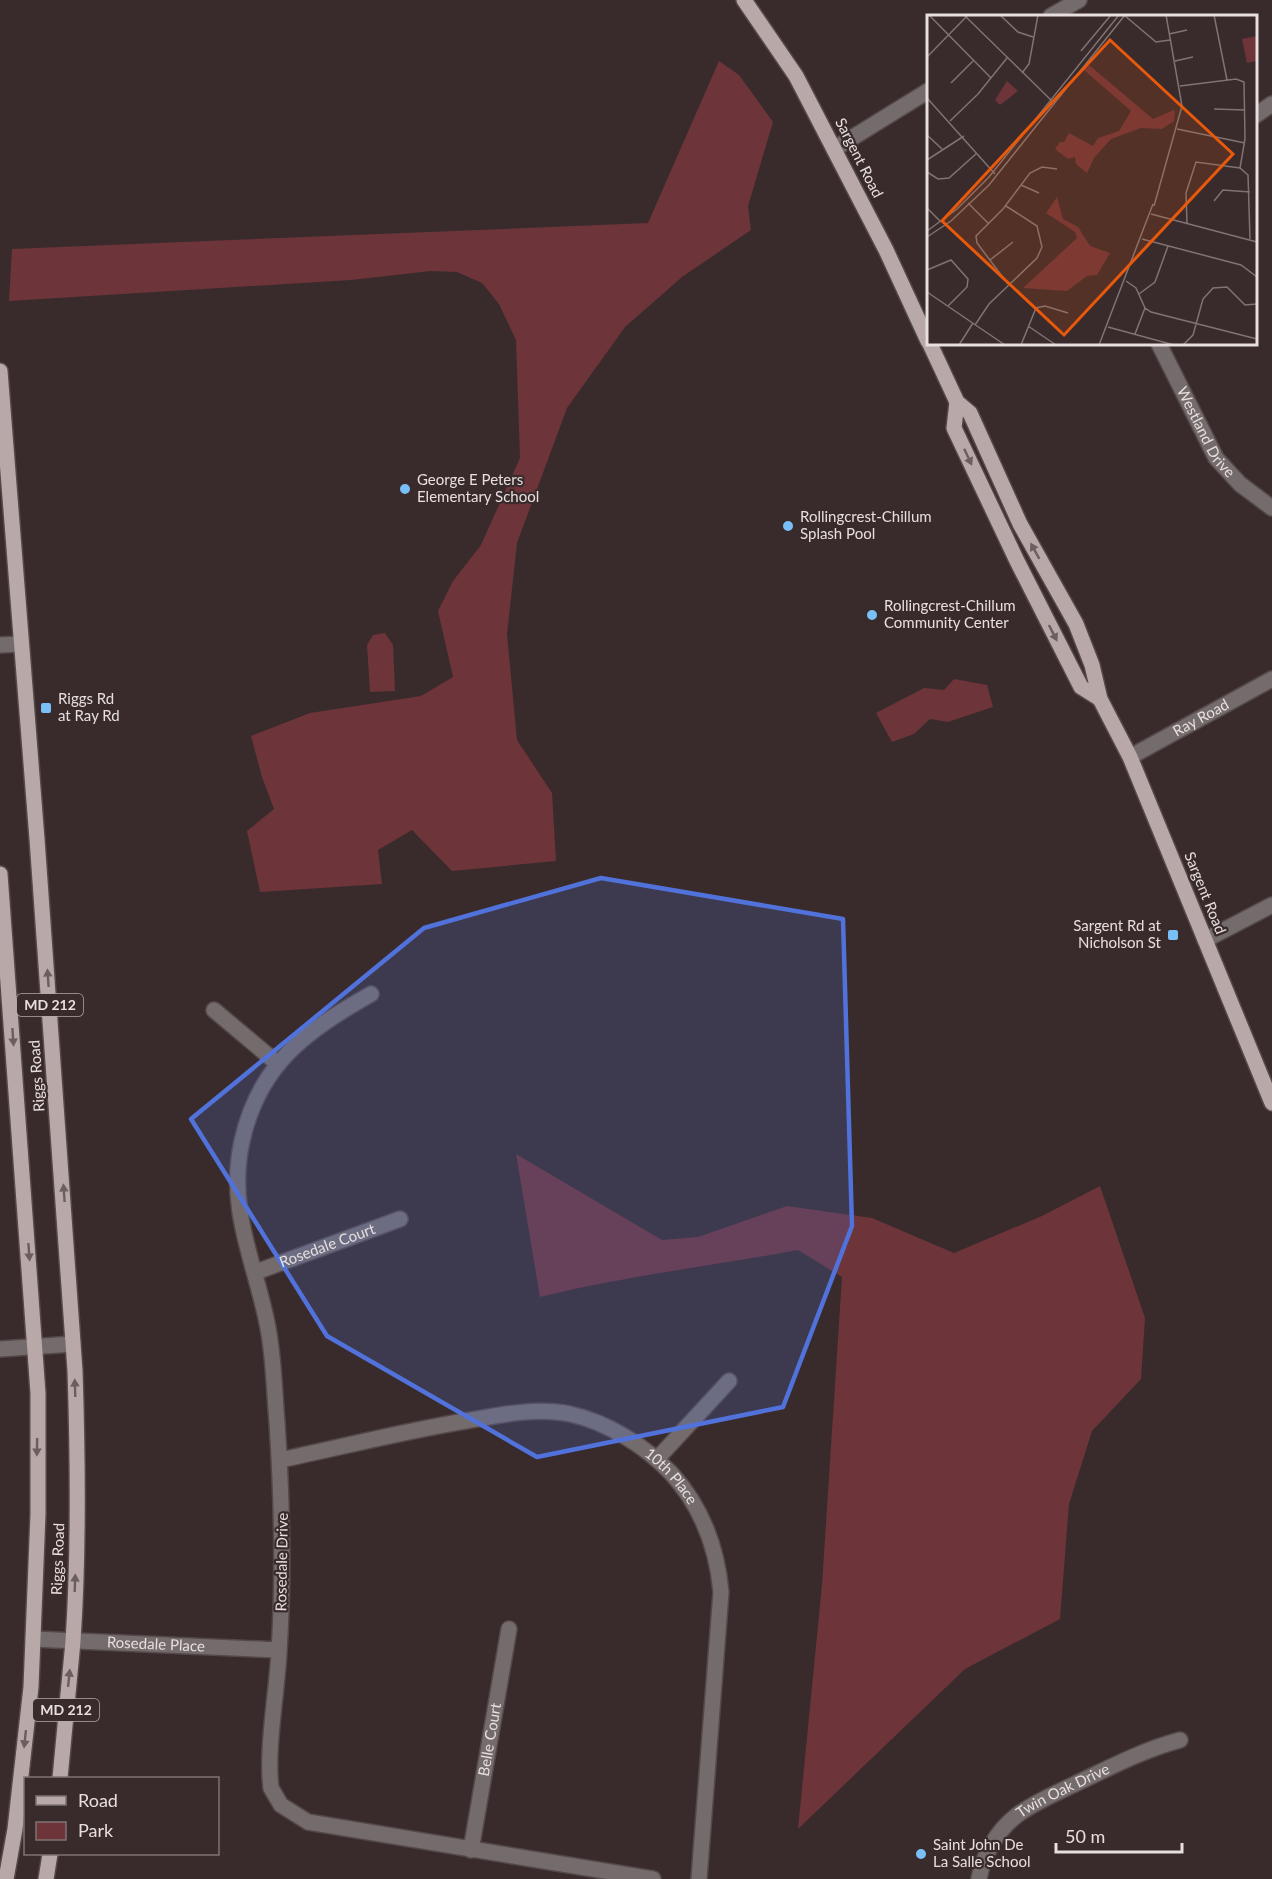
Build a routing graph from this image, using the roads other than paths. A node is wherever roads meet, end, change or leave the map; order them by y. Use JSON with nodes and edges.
{"nodes":[{"id":1,"x":744,"y":0,"type":"edge"},
{"id":2,"x":1078,"y":0,"type":"edge"},
{"id":3,"x":1054,"y":15,"type":"edge"},
{"id":4,"x":927,"y":92,"type":"edge"},
{"id":5,"x":1272,"y":105,"type":"edge"},
{"id":6,"x":1257,"y":114,"type":"edge"},
{"id":7,"x":834,"y":149,"type":"junction"},
{"id":8,"x":927,"y":338,"type":"edge"},
{"id":9,"x":930,"y":345,"type":"edge"},
{"id":10,"x":1160,"y":345,"type":"edge"},
{"id":11,"x":0,"y":371,"type":"edge"},
{"id":12,"x":957,"y":402,"type":"junction"},
{"id":13,"x":1272,"y":508,"type":"edge"},
{"id":14,"x":21,"y":644,"type":"junction"},
{"id":15,"x":0,"y":645,"type":"edge"},
{"id":16,"x":1272,"y":679,"type":"edge"},
{"id":17,"x":1100,"y":699,"type":"junction"},
{"id":18,"x":1130,"y":757,"type":"junction"},
{"id":19,"x":0,"y":874,"type":"edge"},
{"id":20,"x":1272,"y":905,"type":"edge"},
{"id":21,"x":1205,"y":940,"type":"junction"},
{"id":22,"x":371,"y":994,"type":"dead end"},
{"id":23,"x":214,"y":1010,"type":"dead end"},
{"id":24,"x":277,"y":1063,"type":"junction"},
{"id":25,"x":1272,"y":1103,"type":"edge"},
{"id":26,"x":400,"y":1220,"type":"dead end"},
{"id":27,"x":256,"y":1272,"type":"junction"},
{"id":28,"x":73,"y":1344,"type":"junction"},
{"id":29,"x":36,"y":1346,"type":"junction"},
{"id":30,"x":0,"y":1349,"type":"edge"},
{"id":31,"x":729,"y":1381,"type":"dead end"},
{"id":32,"x":657,"y":1459,"type":"junction"},
{"id":33,"x":279,"y":1460,"type":"junction"},
{"id":34,"x":509,"y":1629,"type":"dead end"},
{"id":35,"x":33,"y":1639,"type":"junction"},
{"id":36,"x":73,"y":1641,"type":"junction"},
{"id":37,"x":279,"y":1650,"type":"junction"},
{"id":38,"x":1180,"y":1740,"type":"dead end"},
{"id":39,"x":60,"y":1777,"type":"edge"},
{"id":40,"x":471,"y":1850,"type":"junction"},
{"id":41,"x":50,"y":1855,"type":"edge"},
{"id":42,"x":6,"y":1879,"type":"edge"},
{"id":43,"x":46,"y":1879,"type":"edge"},
{"id":44,"x":653,"y":1879,"type":"edge"},
{"id":45,"x":699,"y":1879,"type":"edge"},
{"id":46,"x":979,"y":1879,"type":"edge"}],
"edges":[{"from":1,"to":7,"type":"main road","name":"Sargent Road"},
{"from":2,"to":3,"type":"street"},
{"from":4,"to":7,"type":"street"},
{"from":5,"to":6,"type":"street"},
{"from":7,"to":8,"type":"main road","name":"Sargent Road"},
{"from":9,"to":12,"type":"main road","name":"Sargent Road"},
{"from":10,"to":13,"type":"street","name":"Westland Drive"},
{"from":11,"to":14,"type":"main road","name":"Riggs Road","number":"MD 212"},
{"from":17,"to":12,"type":"main road","name":"Sargent Road","one_way":true},
{"from":12,"to":17,"type":"main road","name":"Sargent Road","one_way":true},
{"from":14,"to":15,"type":"street"},
{"from":28,"to":14,"type":"main road","name":"Riggs Road","number":"MD 212","one_way":true},
{"from":16,"to":18,"type":"street","name":"Ray Road"},
{"from":17,"to":18,"type":"main road","name":"Sargent Road"},
{"from":18,"to":21,"type":"main road","name":"Sargent Road"},
{"from":19,"to":29,"type":"main road","name":"Riggs Road","number":"MD 212","one_way":true},
{"from":20,"to":21,"type":"street"},
{"from":21,"to":25,"type":"main road","name":"Sargent Road"},
{"from":22,"to":24,"type":"street","name":"Rosedale Drive"},
{"from":23,"to":24,"type":"street"},
{"from":24,"to":27,"type":"street","name":"Rosedale Drive"},
{"from":26,"to":27,"type":"street","name":"Rosedale Court"},
{"from":27,"to":33,"type":"street","name":"Rosedale Drive"},
{"from":28,"to":29,"type":"street"},
{"from":36,"to":28,"type":"main road","name":"Riggs Road","number":"MD 212","one_way":true},
{"from":29,"to":30,"type":"street"},
{"from":29,"to":35,"type":"main road","name":"Riggs Road","number":"MD 212","one_way":true},
{"from":31,"to":32,"type":"street"},
{"from":32,"to":33,"type":"street","name":"10th Place"},
{"from":32,"to":45,"type":"street","name":"10th Place"},
{"from":33,"to":37,"type":"street","name":"Rosedale Drive"},
{"from":34,"to":40,"type":"street","name":"Belle Court"},
{"from":35,"to":36,"type":"street","name":"Rosedale Place"},
{"from":35,"to":42,"type":"main road","name":"Riggs Road","number":"MD 212","one_way":true},
{"from":36,"to":37,"type":"street","name":"Rosedale Place"},
{"from":39,"to":36,"type":"main road","name":"Riggs Road","number":"MD 212","one_way":true},
{"from":37,"to":40,"type":"street","name":"Rosedale Drive"},
{"from":38,"to":46,"type":"street","name":"Twin Oak Drive"},
{"from":40,"to":44,"type":"street","name":"Rosedale Drive"},
{"from":41,"to":43,"type":"main road"}]}
